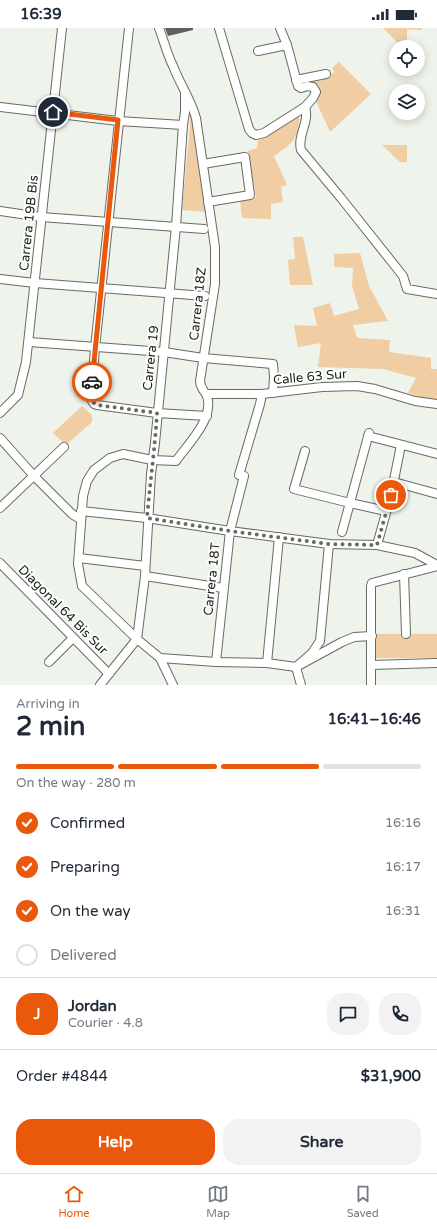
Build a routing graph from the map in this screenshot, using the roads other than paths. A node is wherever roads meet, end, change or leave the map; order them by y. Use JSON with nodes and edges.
{"nodes":[{"id":1,"x":62,"y":28,"type":"edge"},
{"id":2,"x":129,"y":28,"type":"edge"},
{"id":3,"x":159,"y":28,"type":"edge"},
{"id":4,"x":219,"y":28,"type":"edge"},
{"id":5,"x":280,"y":28,"type":"edge"},
{"id":6,"x":287,"y":46,"type":"junction"},
{"id":7,"x":258,"y":51,"type":"dead end"},
{"id":8,"x":326,"y":74,"type":"dead end"},
{"id":9,"x":296,"y":80,"type":"junction"},
{"id":10,"x":185,"y":93,"type":"junction"},
{"id":11,"x":305,"y":107,"type":"junction"},
{"id":12,"x":0,"y":108,"type":"edge"},
{"id":13,"x":53,"y":112,"type":"junction"},
{"id":14,"x":118,"y":120,"type":"junction"},
{"id":15,"x":183,"y":125,"type":"junction"},
{"id":16,"x":203,"y":164,"type":"junction"},
{"id":17,"x":208,"y":202,"type":"junction"},
{"id":18,"x":0,"y":211,"type":"edge"},
{"id":19,"x":41,"y":217,"type":"junction"},
{"id":20,"x":108,"y":222,"type":"junction"},
{"id":21,"x":176,"y":226,"type":"junction"},
{"id":22,"x":204,"y":229,"type":"dead end"},
{"id":23,"x":0,"y":279,"type":"edge"},
{"id":24,"x":35,"y":283,"type":"junction"},
{"id":25,"x":101,"y":288,"type":"junction"},
{"id":26,"x":170,"y":292,"type":"junction"},
{"id":27,"x":437,"y":294,"type":"edge"},
{"id":28,"x":205,"y":296,"type":"dead end"},
{"id":29,"x":29,"y":342,"type":"junction"},
{"id":30,"x":95,"y":348,"type":"junction"},
{"id":31,"x":164,"y":352,"type":"junction"},
{"id":32,"x":204,"y":358,"type":"junction"},
{"id":33,"x":273,"y":393,"type":"junction"},
{"id":34,"x":207,"y":394,"type":"junction"},
{"id":35,"x":262,"y":394,"type":"junction"},
{"id":36,"x":437,"y":404,"type":"edge"},
{"id":37,"x":1,"y":410,"type":"edge"},
{"id":38,"x":157,"y":413,"type":"junction"},
{"id":39,"x":207,"y":416,"type":"junction"},
{"id":40,"x":0,"y":438,"type":"edge"},
{"id":41,"x":401,"y":445,"type":"junction"},
{"id":42,"x":64,"y":447,"type":"dead end"},
{"id":43,"x":305,"y":451,"type":"dead end"},
{"id":44,"x":437,"y":454,"type":"edge"},
{"id":45,"x":152,"y":460,"type":"junction"},
{"id":46,"x":34,"y":476,"type":"junction"},
{"id":47,"x":394,"y":482,"type":"junction"},
{"id":48,"x":437,"y":494,"type":"edge"},
{"id":49,"x":350,"y":503,"type":"junction"},
{"id":50,"x":0,"y":508,"type":"edge"},
{"id":51,"x":386,"y":511,"type":"junction"},
{"id":52,"x":81,"y":515,"type":"junction"},
{"id":53,"x":147,"y":518,"type":"junction"},
{"id":54,"x":230,"y":531,"type":"junction"},
{"id":55,"x":342,"y":532,"type":"dead end"},
{"id":56,"x":279,"y":537,"type":"junction"},
{"id":57,"x":329,"y":544,"type":"junction"},
{"id":58,"x":377,"y":545,"type":"junction"},
{"id":59,"x":79,"y":558,"type":"junction"},
{"id":60,"x":0,"y":564,"type":"edge"},
{"id":61,"x":437,"y":565,"type":"edge"},
{"id":62,"x":145,"y":566,"type":"junction"},
{"id":63,"x":404,"y":574,"type":"junction"},
{"id":64,"x":145,"y":576,"type":"junction"},
{"id":65,"x":223,"y":588,"type":"junction"},
{"id":66,"x":406,"y":634,"type":"dead end"},
{"id":67,"x":372,"y":636,"type":"junction"},
{"id":68,"x":73,"y":638,"type":"junction"},
{"id":69,"x":137,"y":639,"type":"junction"},
{"id":70,"x":160,"y":658,"type":"junction"},
{"id":71,"x":49,"y":662,"type":"dead end"},
{"id":72,"x":216,"y":662,"type":"junction"},
{"id":73,"x":268,"y":663,"type":"junction"},
{"id":74,"x":437,"y":663,"type":"edge"},
{"id":75,"x":296,"y":666,"type":"junction"},
{"id":76,"x":371,"y":669,"type":"junction"},
{"id":77,"x":108,"y":674,"type":"junction"},
{"id":78,"x":100,"y":685,"type":"edge"},
{"id":79,"x":173,"y":685,"type":"edge"},
{"id":80,"x":301,"y":685,"type":"edge"},
{"id":81,"x":371,"y":685,"type":"edge"}],
"edges":[{"from":1,"to":13,"type":"street","name":"Carrera 19B Bis"},
{"from":2,"to":14,"type":"street"},
{"from":3,"to":10,"type":"street","name":"Carrera 18Z"},
{"from":4,"to":11,"type":"street"},
{"from":5,"to":6,"type":"street"},
{"from":6,"to":7,"type":"street"},
{"from":6,"to":9,"type":"street"},
{"from":8,"to":9,"type":"street"},
{"from":9,"to":11,"type":"street"},
{"from":10,"to":15,"type":"street","name":"Carrera 19"},
{"from":10,"to":16,"type":"street","name":"Carrera 18Z"},
{"from":11,"to":27,"type":"street"},
{"from":12,"to":13,"type":"street"},
{"from":13,"to":14,"type":"street"},
{"from":13,"to":19,"type":"street","name":"Carrera 19B Bis"},
{"from":14,"to":15,"type":"street"},
{"from":14,"to":20,"type":"street"},
{"from":15,"to":21,"type":"street","name":"Carrera 19"},
{"from":16,"to":17,"type":"street","name":"Carrera 18Z"},
{"from":16,"to":17,"type":"street"},
{"from":17,"to":32,"type":"street","name":"Carrera 18Z"},
{"from":18,"to":19,"type":"street"},
{"from":19,"to":20,"type":"street"},
{"from":19,"to":24,"type":"street","name":"Carrera 19B Bis"},
{"from":20,"to":21,"type":"street"},
{"from":20,"to":25,"type":"street"},
{"from":21,"to":22,"type":"street"},
{"from":21,"to":26,"type":"street","name":"Carrera 19"},
{"from":23,"to":24,"type":"street"},
{"from":24,"to":25,"type":"street"},
{"from":24,"to":29,"type":"street","name":"Carrera 19B Bis"},
{"from":25,"to":26,"type":"street"},
{"from":25,"to":30,"type":"street"},
{"from":26,"to":28,"type":"street"},
{"from":26,"to":31,"type":"street","name":"Carrera 19"},
{"from":29,"to":30,"type":"street"},
{"from":29,"to":37,"type":"street","name":"Carrera 19B Bis"},
{"from":30,"to":31,"type":"street"},
{"from":30,"to":38,"type":"street"},
{"from":31,"to":32,"type":"street"},
{"from":31,"to":38,"type":"street","name":"Carrera 19"},
{"from":32,"to":33,"type":"street"},
{"from":32,"to":34,"type":"street","name":"Carrera 18Z"},
{"from":33,"to":35,"type":"street","name":"Calle 63 Sur"},
{"from":33,"to":36,"type":"street","name":"Calle 63 Sur"},
{"from":34,"to":35,"type":"street","name":"Calle 63 Sur"},
{"from":34,"to":39,"type":"street","name":"Carrera 18Z"},
{"from":35,"to":54,"type":"street","name":"Carrera 18T"},
{"from":38,"to":39,"type":"street"},
{"from":38,"to":45,"type":"street","name":"Carrera 19"},
{"from":39,"to":45,"type":"street"},
{"from":40,"to":46,"type":"street"},
{"from":41,"to":44,"type":"street"},
{"from":41,"to":47,"type":"street"},
{"from":41,"to":49,"type":"street"},
{"from":42,"to":46,"type":"street"},
{"from":43,"to":49,"type":"street"},
{"from":45,"to":52,"type":"street"},
{"from":45,"to":53,"type":"street","name":"Carrera 19"},
{"from":46,"to":50,"type":"street"},
{"from":46,"to":52,"type":"street"},
{"from":47,"to":48,"type":"street"},
{"from":47,"to":51,"type":"street"},
{"from":49,"to":51,"type":"street"},
{"from":49,"to":55,"type":"street"},
{"from":51,"to":58,"type":"street"},
{"from":52,"to":53,"type":"street"},
{"from":52,"to":59,"type":"street"},
{"from":53,"to":54,"type":"street"},
{"from":53,"to":62,"type":"street","name":"Carrera 19"},
{"from":54,"to":56,"type":"street"},
{"from":54,"to":65,"type":"street","name":"Carrera 18T"},
{"from":56,"to":57,"type":"street"},
{"from":56,"to":73,"type":"street"},
{"from":57,"to":58,"type":"street"},
{"from":57,"to":75,"type":"street"},
{"from":58,"to":61,"type":"street"},
{"from":59,"to":62,"type":"street"},
{"from":59,"to":69,"type":"street"},
{"from":60,"to":68,"type":"street","name":"Diagonal 64 Bis Sur"},
{"from":61,"to":63,"type":"street"},
{"from":62,"to":64,"type":"street","name":"Carrera 19"},
{"from":63,"to":66,"type":"street"},
{"from":63,"to":67,"type":"street"},
{"from":64,"to":65,"type":"street"},
{"from":64,"to":69,"type":"street","name":"Carrera 19"},
{"from":65,"to":72,"type":"street","name":"Carrera 18T"},
{"from":67,"to":75,"type":"street"},
{"from":67,"to":76,"type":"street"},
{"from":68,"to":71,"type":"street"},
{"from":68,"to":77,"type":"street","name":"Diagonal 64 Bis Sur"},
{"from":69,"to":70,"type":"street"},
{"from":69,"to":77,"type":"street"},
{"from":70,"to":72,"type":"street"},
{"from":70,"to":79,"type":"street"},
{"from":72,"to":73,"type":"street"},
{"from":73,"to":75,"type":"street"},
{"from":74,"to":76,"type":"street"},
{"from":75,"to":80,"type":"street"},
{"from":76,"to":81,"type":"street"},
{"from":77,"to":78,"type":"street"}]}
